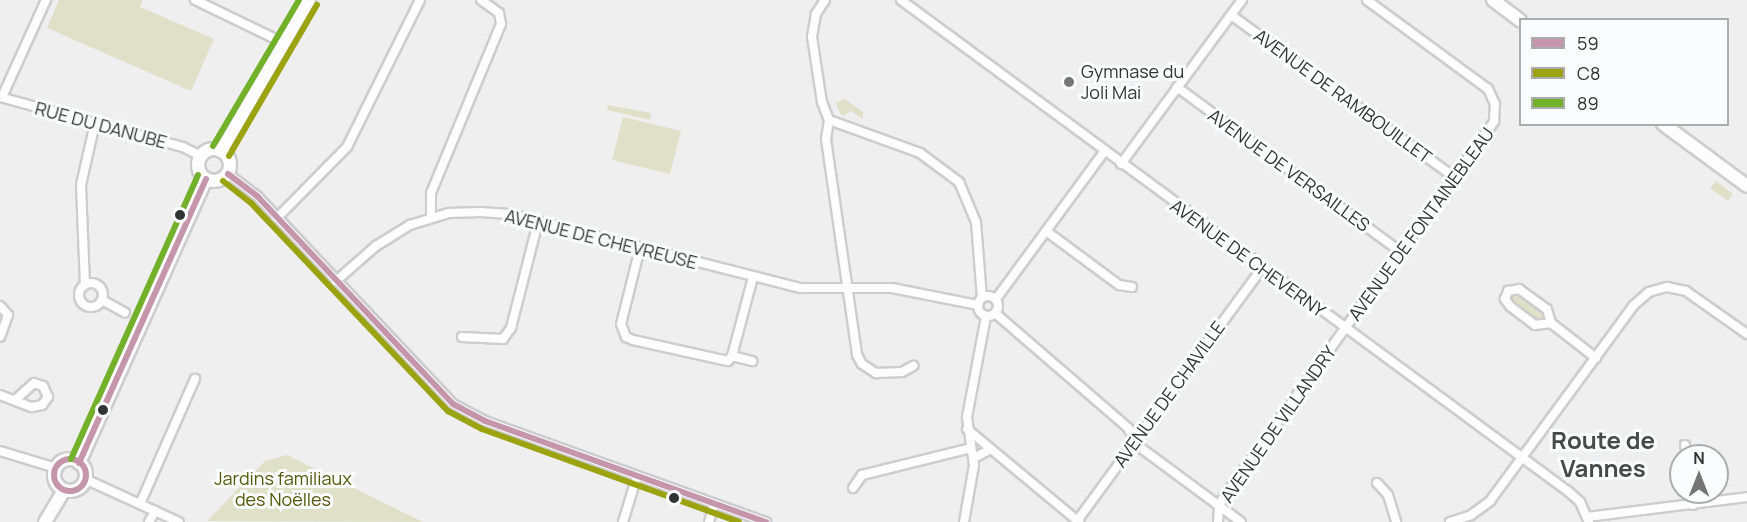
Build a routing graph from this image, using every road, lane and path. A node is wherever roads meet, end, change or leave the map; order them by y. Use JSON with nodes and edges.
{"nodes":[{"id":1,"x":46,"y":0,"type":"edge"},
{"id":2,"x":195,"y":0,"type":"edge"},
{"id":3,"x":309,"y":0,"type":"edge"},
{"id":4,"x":420,"y":0,"type":"edge"},
{"id":5,"x":481,"y":0,"type":"edge"},
{"id":6,"x":825,"y":0,"type":"edge"},
{"id":7,"x":901,"y":0,"type":"edge"},
{"id":8,"x":1242,"y":0,"type":"edge"},
{"id":9,"x":1368,"y":0,"type":"edge"},
{"id":10,"x":1493,"y":0,"type":"edge"},
{"id":11,"x":1231,"y":15,"type":"junction"},
{"id":12,"x":1519,"y":19,"type":"edge"},
{"id":13,"x":284,"y":43,"type":"junction"},
{"id":14,"x":1177,"y":87,"type":"junction"},
{"id":15,"x":1,"y":97,"type":"edge"},
{"id":16,"x":829,"y":120,"type":"junction"},
{"id":17,"x":95,"y":123,"type":"junction"},
{"id":18,"x":1666,"y":126,"type":"edge"},
{"id":19,"x":221,"y":151,"type":"junction"},
{"id":20,"x":1104,"y":152,"type":"junction"},
{"id":21,"x":201,"y":156,"type":"junction"},
{"id":22,"x":1120,"y":164,"type":"junction"},
{"id":23,"x":228,"y":174,"type":"junction"},
{"id":24,"x":1455,"y":178,"type":"junction"},
{"id":25,"x":206,"y":179,"type":"junction"},
{"id":26,"x":1747,"y":186,"type":"edge"},
{"id":27,"x":431,"y":217,"type":"junction"},
{"id":28,"x":277,"y":218,"type":"junction"},
{"id":29,"x":538,"y":222,"type":"junction"},
{"id":30,"x":1046,"y":231,"type":"junction"},
{"id":31,"x":640,"y":248,"type":"junction"},
{"id":32,"x":1401,"y":252,"type":"junction"},
{"id":33,"x":1262,"y":268,"type":"junction"},
{"id":34,"x":753,"y":277,"type":"junction"},
{"id":35,"x":336,"y":281,"type":"junction"},
{"id":36,"x":85,"y":285,"type":"junction"},
{"id":37,"x":1132,"y":287,"type":"dead end"},
{"id":38,"x":847,"y":290,"type":"junction"},
{"id":39,"x":996,"y":299,"type":"junction"},
{"id":40,"x":102,"y":300,"type":"junction"},
{"id":41,"x":980,"y":301,"type":"junction"},
{"id":42,"x":0,"y":306,"type":"edge"},
{"id":43,"x":125,"y":313,"type":"dead end"},
{"id":44,"x":991,"y":315,"type":"junction"},
{"id":45,"x":1551,"y":323,"type":"junction"},
{"id":46,"x":1345,"y":329,"type":"junction"},
{"id":47,"x":1747,"y":334,"type":"edge"},
{"id":48,"x":0,"y":337,"type":"edge"},
{"id":49,"x":462,"y":337,"type":"dead end"},
{"id":50,"x":732,"y":356,"type":"junction"},
{"id":51,"x":1596,"y":358,"type":"junction"},
{"id":52,"x":752,"y":361,"type":"dead end"},
{"id":53,"x":913,"y":366,"type":"dead end"},
{"id":54,"x":195,"y":379,"type":"dead end"},
{"id":55,"x":0,"y":395,"type":"edge"},
{"id":56,"x":16,"y":399,"type":"dead end"},
{"id":57,"x":967,"y":429,"type":"junction"},
{"id":58,"x":1136,"y":440,"type":"junction"},
{"id":59,"x":971,"y":448,"type":"junction"},
{"id":60,"x":991,"y":449,"type":"junction"},
{"id":61,"x":0,"y":451,"type":"edge"},
{"id":62,"x":974,"y":458,"type":"junction"},
{"id":63,"x":1523,"y":458,"type":"junction"},
{"id":64,"x":79,"y":463,"type":"junction"},
{"id":65,"x":56,"y":468,"type":"junction"},
{"id":66,"x":637,"y":476,"type":"junction"},
{"id":67,"x":85,"y":479,"type":"junction"},
{"id":68,"x":1377,"y":483,"type":"dead end"},
{"id":69,"x":853,"y":488,"type":"dead end"},
{"id":70,"x":64,"y":490,"type":"junction"},
{"id":71,"x":1747,"y":497,"type":"edge"},
{"id":72,"x":140,"y":504,"type":"junction"},
{"id":73,"x":714,"y":504,"type":"junction"},
{"id":74,"x":1694,"y":505,"type":"joint"},
{"id":75,"x":1219,"y":506,"type":"junction"},
{"id":76,"x":155,"y":511,"type":"junction"},
{"id":77,"x":1588,"y":519,"type":"edge"},
{"id":78,"x":755,"y":520,"type":"edge"},
{"id":79,"x":1078,"y":521,"type":"edge"},
{"id":80,"x":45,"y":522,"type":"edge"},
{"id":81,"x":149,"y":522,"type":"edge"},
{"id":82,"x":179,"y":522,"type":"edge"},
{"id":83,"x":623,"y":522,"type":"edge"},
{"id":84,"x":709,"y":522,"type":"edge"},
{"id":85,"x":766,"y":522,"type":"edge"},
{"id":86,"x":964,"y":522,"type":"edge"},
{"id":87,"x":1218,"y":522,"type":"edge"},
{"id":88,"x":1241,"y":522,"type":"edge"},
{"id":89,"x":1396,"y":522,"type":"edge"},
{"id":90,"x":1450,"y":522,"type":"edge"}],
"edges":[{"from":1,"to":15,"type":"street"},
{"from":2,"to":13,"type":"street"},
{"from":3,"to":13,"type":"street"},
{"from":4,"to":28,"type":"street"},
{"from":5,"to":27,"type":"street"},
{"from":6,"to":16,"type":"street"},
{"from":7,"to":20,"type":"street","name":"AVENUE DE CHEVERNY"},
{"from":8,"to":11,"type":"street"},
{"from":9,"to":24,"type":"street","name":"AVENUE DE FONTAINEBLEAU"},
{"from":10,"to":12,"type":"street"},
{"from":11,"to":14,"type":"street"},
{"from":11,"to":24,"type":"street","name":"AVENUE DE RAMBOUILLET"},
{"from":13,"to":19,"type":"street"},
{"from":14,"to":22,"type":"street"},
{"from":14,"to":32,"type":"street","name":"AVENUE DE VERSAILLES"},
{"from":15,"to":17,"type":"street","name":"RUE DU DANUBE"},
{"from":16,"to":38,"type":"street"},
{"from":16,"to":41,"type":"street"},
{"from":17,"to":21,"type":"street","name":"RUE DU DANUBE"},
{"from":17,"to":36,"type":"street"},
{"from":18,"to":26,"type":"street"},
{"from":19,"to":21,"type":"street"},
{"from":19,"to":23,"type":"street"},
{"from":20,"to":22,"type":"street","name":"AVENUE DE CHEVERNY"},
{"from":20,"to":30,"type":"street"},
{"from":21,"to":25,"type":"street"},
{"from":22,"to":33,"type":"street","name":"AVENUE DE CHEVERNY"},
{"from":23,"to":25,"type":"street"},
{"from":23,"to":28,"type":"street"},
{"from":24,"to":32,"type":"street","name":"AVENUE DE FONTAINEBLEAU"},
{"from":25,"to":64,"type":"street"},
{"from":27,"to":29,"type":"street","name":"AVENUE DE CHEVREUSE"},
{"from":27,"to":35,"type":"street","name":"AVENUE DE CHEVREUSE"},
{"from":28,"to":35,"type":"street"},
{"from":29,"to":31,"type":"street","name":"AVENUE DE CHEVREUSE"},
{"from":29,"to":49,"type":"street"},
{"from":30,"to":37,"type":"street"},
{"from":30,"to":39,"type":"street"},
{"from":31,"to":34,"type":"street","name":"AVENUE DE CHEVREUSE"},
{"from":31,"to":50,"type":"street"},
{"from":32,"to":46,"type":"street","name":"AVENUE DE FONTAINEBLEAU"},
{"from":33,"to":46,"type":"street","name":"AVENUE DE CHEVERNY"},
{"from":33,"to":58,"type":"street","name":"AVENUE DE CHAVILLE"},
{"from":34,"to":38,"type":"street","name":"AVENUE DE CHEVREUSE"},
{"from":34,"to":50,"type":"street"},
{"from":35,"to":66,"type":"street"},
{"from":36,"to":40,"type":"street"},
{"from":36,"to":40,"type":"street"},
{"from":38,"to":41,"type":"street","name":"AVENUE DE CHEVREUSE"},
{"from":38,"to":53,"type":"street"},
{"from":39,"to":41,"type":"street","name":"AVENUE DE CHEVREUSE"},
{"from":39,"to":44,"type":"street"},
{"from":40,"to":43,"type":"street"},
{"from":41,"to":44,"type":"street"},
{"from":42,"to":48,"type":"street"},
{"from":44,"to":57,"type":"street"},
{"from":44,"to":58,"type":"street"},
{"from":45,"to":45,"type":"street"},
{"from":45,"to":51,"type":"street"},
{"from":46,"to":63,"type":"street","name":"AVENUE DE CHEVERNY"},
{"from":46,"to":75,"type":"street","name":"AVENUE DE VILLANDRY"},
{"from":47,"to":51,"type":"street"},
{"from":50,"to":52,"type":"street"},
{"from":51,"to":63,"type":"street"},
{"from":54,"to":72,"type":"street"},
{"from":55,"to":56,"type":"street"},
{"from":57,"to":59,"type":"street"},
{"from":57,"to":60,"type":"street"},
{"from":58,"to":75,"type":"street"},
{"from":58,"to":79,"type":"street","name":"AVENUE DE CHAVILLE"},
{"from":59,"to":62,"type":"street"},
{"from":59,"to":69,"type":"street"},
{"from":60,"to":62,"type":"street"},
{"from":60,"to":79,"type":"street"},
{"from":61,"to":65,"type":"street"},
{"from":62,"to":86,"type":"street"},
{"from":63,"to":77,"type":"street","name":"AVENUE DE CHEVERNY"},
{"from":63,"to":90,"type":"street"},
{"from":64,"to":65,"type":"street"},
{"from":64,"to":67,"type":"street"},
{"from":65,"to":70,"type":"street"},
{"from":66,"to":73,"type":"street"},
{"from":66,"to":83,"type":"street"},
{"from":67,"to":70,"type":"street"},
{"from":67,"to":72,"type":"street"},
{"from":68,"to":89,"type":"street"},
{"from":70,"to":80,"type":"street"},
{"from":71,"to":74,"type":"street"},
{"from":72,"to":76,"type":"street"},
{"from":73,"to":78,"type":"street"},
{"from":73,"to":84,"type":"street"},
{"from":74,"to":77,"type":"street"},
{"from":75,"to":87,"type":"street","name":"AVENUE DE VILLANDRY"},
{"from":75,"to":88,"type":"street"},
{"from":76,"to":81,"type":"street"},
{"from":76,"to":82,"type":"street"},
{"from":78,"to":85,"type":"street"}]}
